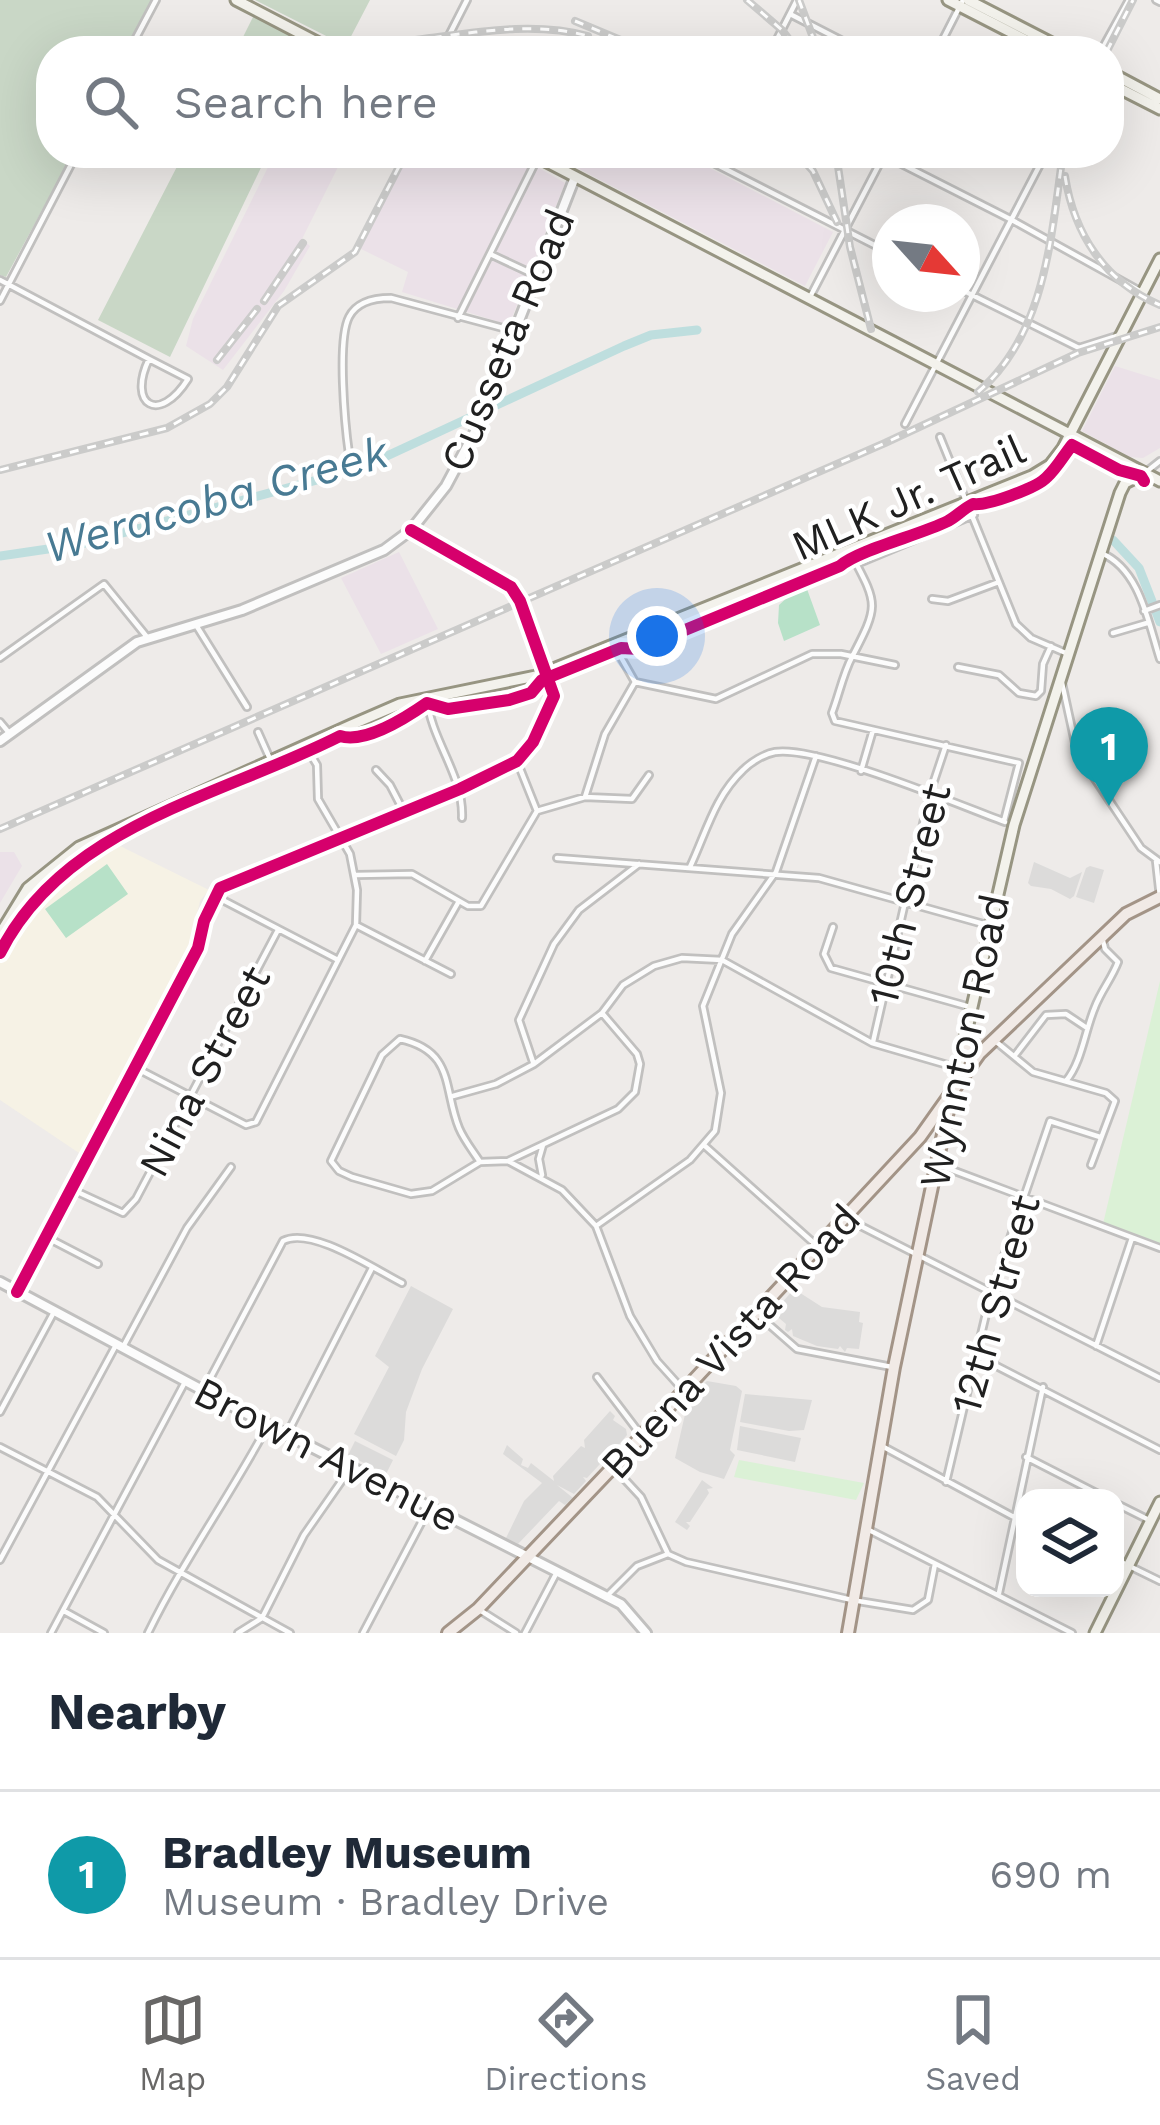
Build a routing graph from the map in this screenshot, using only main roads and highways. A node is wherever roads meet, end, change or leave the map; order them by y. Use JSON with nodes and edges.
{"nodes":[{"id":1,"x":236,"y":0,"type":"edge"},
{"id":2,"x":948,"y":0,"type":"edge"},
{"id":3,"x":964,"y":2,"type":"edge"},
{"id":4,"x":305,"y":36,"type":"edge"},
{"id":5,"x":1022,"y":36,"type":"edge"},
{"id":6,"x":1035,"y":36,"type":"edge"},
{"id":7,"x":1124,"y":81,"type":"edge"},
{"id":8,"x":1124,"y":91,"type":"edge"},
{"id":9,"x":1160,"y":99,"type":"edge"},
{"id":10,"x":1160,"y":109,"type":"edge"},
{"id":11,"x":561,"y":168,"type":"edge"},
{"id":12,"x":1160,"y":259,"type":"edge"},
{"id":13,"x":1068,"y":434,"type":"junction"},
{"id":14,"x":1145,"y":473,"type":"junction"},
{"id":15,"x":1160,"y":481,"type":"edge"},
{"id":16,"x":1160,"y":897,"type":"edge"},
{"id":17,"x":0,"y":934,"type":"edge"},
{"id":18,"x":962,"y":1046,"type":"junction"},
{"id":19,"x":979,"y":1054,"type":"junction"},
{"id":20,"x":950,"y":1098,"type":"junction"},
{"id":21,"x":1160,"y":1502,"type":"edge"},
{"id":22,"x":448,"y":1633,"type":"edge"},
{"id":23,"x":848,"y":1633,"type":"edge"},
{"id":24,"x":1095,"y":1633,"type":"edge"}],
"edges":[{"from":1,"to":4,"type":"main road"},
{"from":2,"to":3,"type":"main road"},
{"from":3,"to":5,"type":"main road"},
{"from":3,"to":6,"type":"main road"},
{"from":7,"to":9,"type":"main road"},
{"from":8,"to":10,"type":"main road"},
{"from":11,"to":13,"type":"main road"},
{"from":12,"to":13,"type":"main road"},
{"from":13,"to":14,"type":"main road"},
{"from":13,"to":17,"type":"main road"},
{"from":14,"to":15,"type":"main road"},
{"from":14,"to":18,"type":"main road","name":"Wynnton Road"},
{"from":16,"to":19,"type":"main road","name":"Buena Vista Road"},
{"from":18,"to":19,"type":"main road"},
{"from":18,"to":20,"type":"main road","name":"Wynnton Road"},
{"from":19,"to":20,"type":"main road","name":"Buena Vista Road"},
{"from":20,"to":22,"type":"main road","name":"Buena Vista Road"},
{"from":20,"to":23,"type":"main road","name":"Wynnton Road"},
{"from":21,"to":24,"type":"main road"}]}
